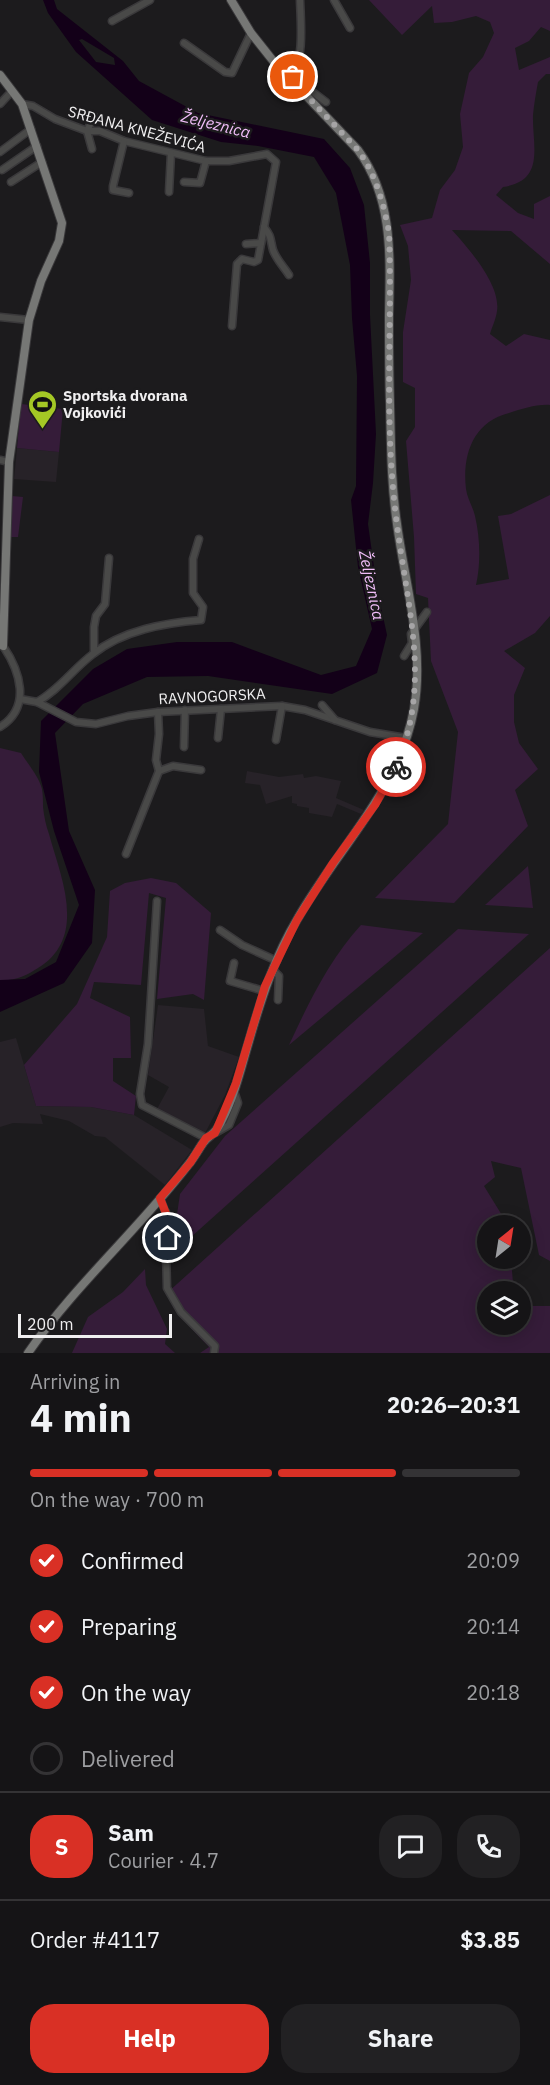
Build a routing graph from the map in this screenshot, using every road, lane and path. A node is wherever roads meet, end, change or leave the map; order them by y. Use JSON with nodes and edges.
{"nodes":[{"id":1,"x":150,"y":0,"type":"edge"},
{"id":2,"x":231,"y":0,"type":"edge"},
{"id":3,"x":300,"y":0,"type":"edge"},
{"id":4,"x":334,"y":0,"type":"edge"},
{"id":5,"x":112,"y":21,"type":"dead end"},
{"id":6,"x":350,"y":28,"type":"dead end"},
{"id":7,"x":251,"y":33,"type":"junction"},
{"id":8,"x":184,"y":44,"type":"dead end"},
{"id":9,"x":0,"y":75,"type":"edge"},
{"id":10,"x":292,"y":79,"type":"junction"},
{"id":11,"x":12,"y":91,"type":"junction"},
{"id":12,"x":326,"y":102,"type":"dead end"},
{"id":13,"x":0,"y":104,"type":"edge"},
{"id":14,"x":22,"y":104,"type":"junction"},
{"id":15,"x":94,"y":116,"type":"dead end"},
{"id":16,"x":31,"y":129,"type":"junction"},
{"id":17,"x":87,"y":131,"type":"junction"},
{"id":18,"x":124,"y":141,"type":"junction"},
{"id":19,"x":37,"y":146,"type":"junction"},
{"id":20,"x":92,"y":149,"type":"dead end"},
{"id":21,"x":0,"y":152,"type":"edge"},
{"id":22,"x":171,"y":153,"type":"junction"},
{"id":23,"x":206,"y":161,"type":"junction"},
{"id":24,"x":42,"y":162,"type":"junction"},
{"id":25,"x":2,"y":170,"type":"dead end"},
{"id":26,"x":10,"y":182,"type":"dead end"},
{"id":27,"x":184,"y":182,"type":"dead end"},
{"id":28,"x":169,"y":192,"type":"dead end"},
{"id":29,"x":129,"y":193,"type":"dead end"},
{"id":30,"x":264,"y":227,"type":"junction"},
{"id":31,"x":261,"y":243,"type":"junction"},
{"id":32,"x":246,"y":244,"type":"dead end"},
{"id":33,"x":290,"y":275,"type":"dead end"},
{"id":34,"x":0,"y":317,"type":"edge"},
{"id":35,"x":29,"y":320,"type":"junction"},
{"id":36,"x":232,"y":326,"type":"dead end"},
{"id":37,"x":0,"y":460,"type":"edge"},
{"id":38,"x":9,"y":462,"type":"junction"},
{"id":39,"x":199,"y":539,"type":"dead end"},
{"id":40,"x":109,"y":558,"type":"dead end"},
{"id":41,"x":428,"y":612,"type":"dead end"},
{"id":42,"x":414,"y":632,"type":"junction"},
{"id":43,"x":2,"y":645,"type":"edge"},
{"id":44,"x":94,"y":653,"type":"junction"},
{"id":45,"x":404,"y":656,"type":"dead end"},
{"id":46,"x":20,"y":699,"type":"junction"},
{"id":47,"x":39,"y":704,"type":"junction"},
{"id":48,"x":321,"y":705,"type":"dead end"},
{"id":49,"x":282,"y":706,"type":"junction"},
{"id":50,"x":221,"y":709,"type":"junction"},
{"id":51,"x":185,"y":710,"type":"junction"},
{"id":52,"x":158,"y":712,"type":"junction"},
{"id":53,"x":336,"y":721,"type":"junction"},
{"id":54,"x":0,"y":727,"type":"edge"},
{"id":55,"x":218,"y":738,"type":"dead end"},
{"id":56,"x":406,"y":738,"type":"junction"},
{"id":57,"x":276,"y":740,"type":"dead end"},
{"id":58,"x":184,"y":747,"type":"dead end"},
{"id":59,"x":201,"y":770,"type":"dead end"},
{"id":60,"x":159,"y":771,"type":"junction"},
{"id":61,"x":126,"y":854,"type":"dead end"},
{"id":62,"x":157,"y":901,"type":"dead end"},
{"id":63,"x":220,"y":930,"type":"dead end"},
{"id":64,"x":277,"y":961,"type":"junction"},
{"id":65,"x":234,"y":963,"type":"dead end"},
{"id":66,"x":273,"y":970,"type":"junction"},
{"id":67,"x":264,"y":991,"type":"junction"},
{"id":68,"x":278,"y":1000,"type":"dead end"},
{"id":69,"x":206,"y":1138,"type":"junction"},
{"id":70,"x":160,"y":1198,"type":"junction"},
{"id":71,"x":166,"y":1211,"type":"junction"},
{"id":72,"x":153,"y":1243,"type":"dead end"},
{"id":73,"x":28,"y":1353,"type":"edge"},
{"id":74,"x":214,"y":1353,"type":"edge"}],
"edges":[{"from":1,"to":5,"type":"street"},
{"from":2,"to":7,"type":"main road"},
{"from":3,"to":10,"type":"street"},
{"from":4,"to":6,"type":"street"},
{"from":7,"to":8,"type":"street"},
{"from":7,"to":10,"type":"main road"},
{"from":9,"to":11,"type":"main road"},
{"from":10,"to":12,"type":"street"},
{"from":10,"to":42,"type":"main road"},
{"from":11,"to":13,"type":"street"},
{"from":11,"to":14,"type":"main road"},
{"from":14,"to":16,"type":"main road"},
{"from":14,"to":17,"type":"street","name":"SRĐANA KNEŽEVIĆA"},
{"from":15,"to":17,"type":"street"},
{"from":16,"to":19,"type":"main road"},
{"from":16,"to":21,"type":"street"},
{"from":17,"to":18,"type":"street","name":"SRĐANA KNEŽEVIĆA"},
{"from":17,"to":20,"type":"street"},
{"from":18,"to":22,"type":"street","name":"SRĐANA KNEŽEVIĆA"},
{"from":18,"to":29,"type":"street"},
{"from":19,"to":24,"type":"main road"},
{"from":19,"to":25,"type":"street"},
{"from":22,"to":23,"type":"street","name":"SRĐANA KNEŽEVIĆA"},
{"from":22,"to":28,"type":"street"},
{"from":23,"to":27,"type":"street"},
{"from":23,"to":30,"type":"street","name":"SRĐANA KNEŽEVIĆA"},
{"from":24,"to":26,"type":"street"},
{"from":24,"to":35,"type":"main road"},
{"from":30,"to":31,"type":"street","name":"SRĐANA KNEŽEVIĆA"},
{"from":30,"to":33,"type":"street"},
{"from":31,"to":32,"type":"street"},
{"from":31,"to":36,"type":"street"},
{"from":34,"to":35,"type":"street"},
{"from":35,"to":38,"type":"main road"},
{"from":37,"to":38,"type":"street"},
{"from":38,"to":43,"type":"main road"},
{"from":39,"to":44,"type":"street"},
{"from":40,"to":44,"type":"street"},
{"from":41,"to":42,"type":"street"},
{"from":42,"to":45,"type":"street"},
{"from":42,"to":56,"type":"main road"},
{"from":43,"to":46,"type":"street"},
{"from":44,"to":47,"type":"street"},
{"from":46,"to":47,"type":"street","name":"RAVNOGORSKA"},
{"from":46,"to":54,"type":"street"},
{"from":47,"to":52,"type":"street","name":"RAVNOGORSKA"},
{"from":48,"to":53,"type":"street"},
{"from":49,"to":50,"type":"street","name":"RAVNOGORSKA"},
{"from":49,"to":53,"type":"street","name":"RAVNOGORSKA"},
{"from":49,"to":57,"type":"street"},
{"from":50,"to":51,"type":"street","name":"RAVNOGORSKA"},
{"from":50,"to":55,"type":"street"},
{"from":51,"to":52,"type":"street","name":"RAVNOGORSKA"},
{"from":51,"to":58,"type":"street"},
{"from":52,"to":60,"type":"street"},
{"from":53,"to":56,"type":"street","name":"RAVNOGORSKA"},
{"from":56,"to":64,"type":"main road"},
{"from":59,"to":60,"type":"street"},
{"from":60,"to":61,"type":"street"},
{"from":62,"to":69,"type":"street"},
{"from":63,"to":64,"type":"street"},
{"from":64,"to":66,"type":"main road"},
{"from":65,"to":67,"type":"street"},
{"from":66,"to":67,"type":"main road"},
{"from":66,"to":68,"type":"street"},
{"from":67,"to":69,"type":"main road"},
{"from":69,"to":70,"type":"main road"},
{"from":70,"to":71,"type":"street"},
{"from":70,"to":73,"type":"main road"},
{"from":71,"to":72,"type":"street"},
{"from":71,"to":74,"type":"street"}]}
